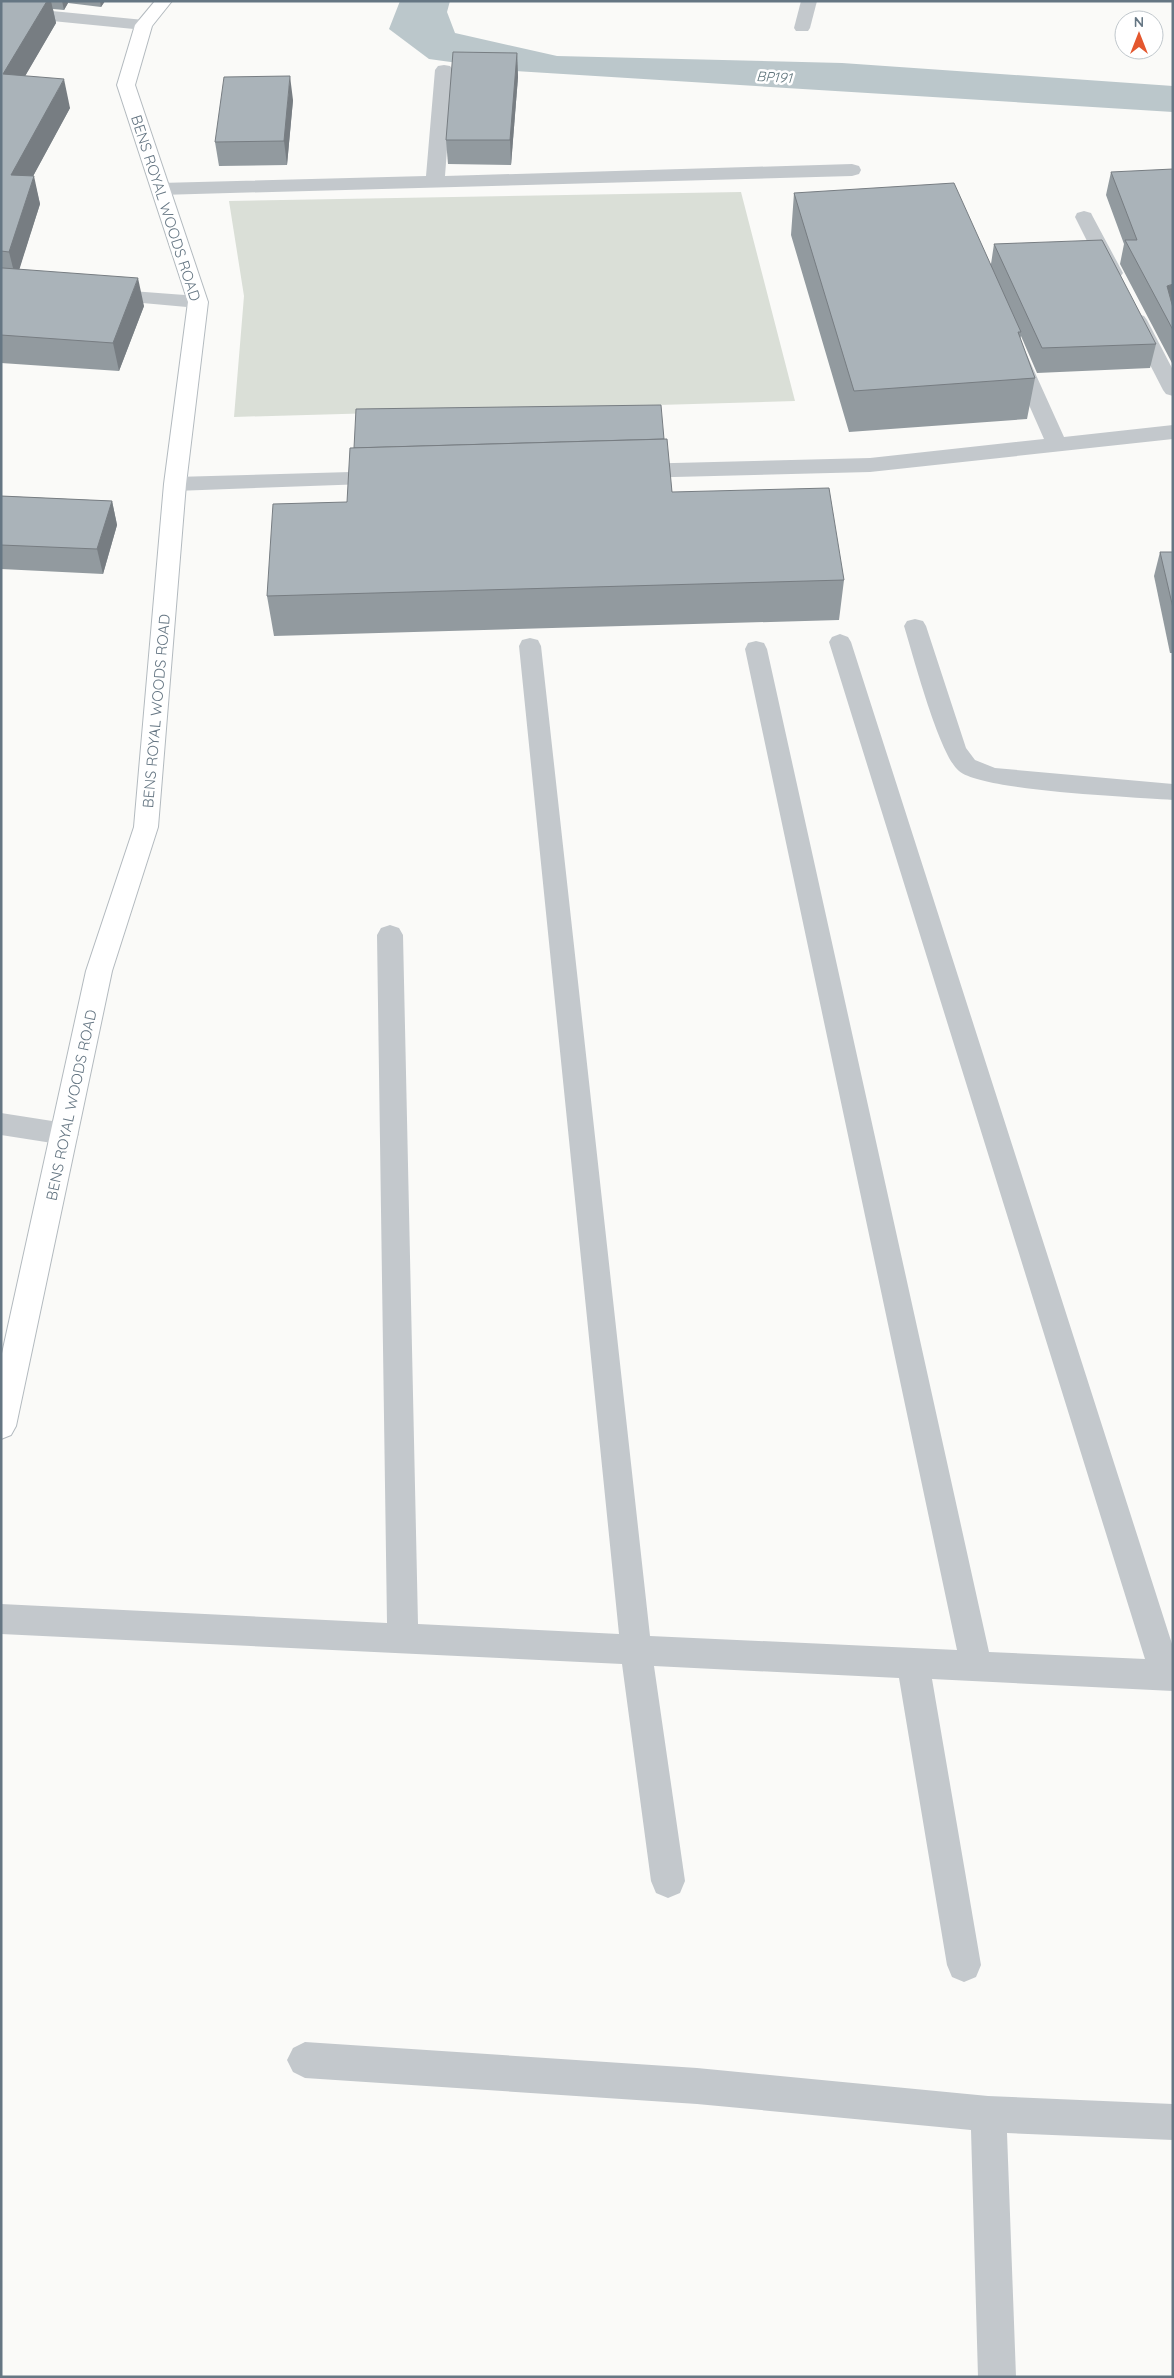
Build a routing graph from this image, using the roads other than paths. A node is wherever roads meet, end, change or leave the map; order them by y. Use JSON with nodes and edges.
{"nodes":[{"id":1,"x":164,"y":1,"type":"edge"},
{"id":2,"x":809,"y":1,"type":"edge"},
{"id":3,"x":1,"y":11,"type":"edge"},
{"id":4,"x":144,"y":25,"type":"junction"},
{"id":5,"x":802,"y":28,"type":"dead end"},
{"id":6,"x":444,"y":70,"type":"dead end"},
{"id":7,"x":852,"y":170,"type":"dead end"},
{"id":8,"x":435,"y":181,"type":"junction"},
{"id":9,"x":160,"y":189,"type":"junction"},
{"id":10,"x":1084,"y":217,"type":"dead end"},
{"id":11,"x":90,"y":294,"type":"edge"},
{"id":12,"x":198,"y":302,"type":"junction"},
{"id":13,"x":1009,"y":336,"type":"edge"},
{"id":14,"x":1173,"y":390,"type":"edge"},
{"id":15,"x":1173,"y":432,"type":"edge"},
{"id":16,"x":1057,"y":444,"type":"junction"},
{"id":17,"x":612,"y":472,"type":"edge"},
{"id":18,"x":404,"y":478,"type":"edge"},
{"id":19,"x":175,"y":484,"type":"junction"},
{"id":20,"x":915,"y":626,"type":"dead end"},
{"id":21,"x":840,"y":642,"type":"dead end"},
{"id":22,"x":530,"y":646,"type":"dead end"},
{"id":23,"x":756,"y":649,"type":"dead end"},
{"id":24,"x":1173,"y":792,"type":"edge"},
{"id":25,"x":390,"y":935,"type":"dead end"},
{"id":26,"x":1,"y":1124,"type":"edge"},
{"id":27,"x":66,"y":1134,"type":"junction"},
{"id":28,"x":1,"y":1426,"type":"edge"},
{"id":29,"x":1,"y":1619,"type":"edge"},
{"id":30,"x":402,"y":1639,"type":"junction"},
{"id":31,"x":636,"y":1650,"type":"junction"},
{"id":32,"x":913,"y":1664,"type":"junction"},
{"id":33,"x":976,"y":1667,"type":"junction"},
{"id":34,"x":1169,"y":1676,"type":"edge"},
{"id":35,"x":668,"y":1881,"type":"dead end"},
{"id":36,"x":964,"y":1965,"type":"dead end"},
{"id":37,"x":305,"y":2060,"type":"dead end"},
{"id":38,"x":988,"y":2114,"type":"junction"},
{"id":39,"x":1173,"y":2122,"type":"edge"},
{"id":40,"x":997,"y":2377,"type":"edge"}],
"edges":[{"from":1,"to":4,"type":"street","name":"BENS ROYAL WOODS ROAD"},
{"from":2,"to":5,"type":"lane"},
{"from":3,"to":4,"type":"street"},
{"from":4,"to":9,"type":"street","name":"BENS ROYAL WOODS ROAD"},
{"from":6,"to":8,"type":"street"},
{"from":7,"to":8,"type":"street"},
{"from":8,"to":9,"type":"street"},
{"from":9,"to":12,"type":"street","name":"BENS ROYAL WOODS ROAD"},
{"from":10,"to":14,"type":"street"},
{"from":11,"to":12,"type":"street"},
{"from":12,"to":19,"type":"street","name":"BENS ROYAL WOODS ROAD"},
{"from":13,"to":16,"type":"street"},
{"from":15,"to":16,"type":"street"},
{"from":16,"to":17,"type":"street"},
{"from":18,"to":19,"type":"street"},
{"from":19,"to":27,"type":"street","name":"BENS ROYAL WOODS ROAD"},
{"from":20,"to":24,"type":"lane"},
{"from":21,"to":34,"type":"street"},
{"from":22,"to":31,"type":"street"},
{"from":23,"to":33,"type":"street"},
{"from":25,"to":30,"type":"street"},
{"from":26,"to":27,"type":"street"},
{"from":27,"to":28,"type":"street","name":"BENS ROYAL WOODS ROAD"},
{"from":29,"to":30,"type":"street"},
{"from":30,"to":31,"type":"street"},
{"from":31,"to":32,"type":"street"},
{"from":31,"to":35,"type":"street"},
{"from":32,"to":33,"type":"street"},
{"from":32,"to":36,"type":"street"},
{"from":33,"to":34,"type":"street"},
{"from":37,"to":38,"type":"street"},
{"from":38,"to":39,"type":"street"},
{"from":38,"to":40,"type":"street"}]}
